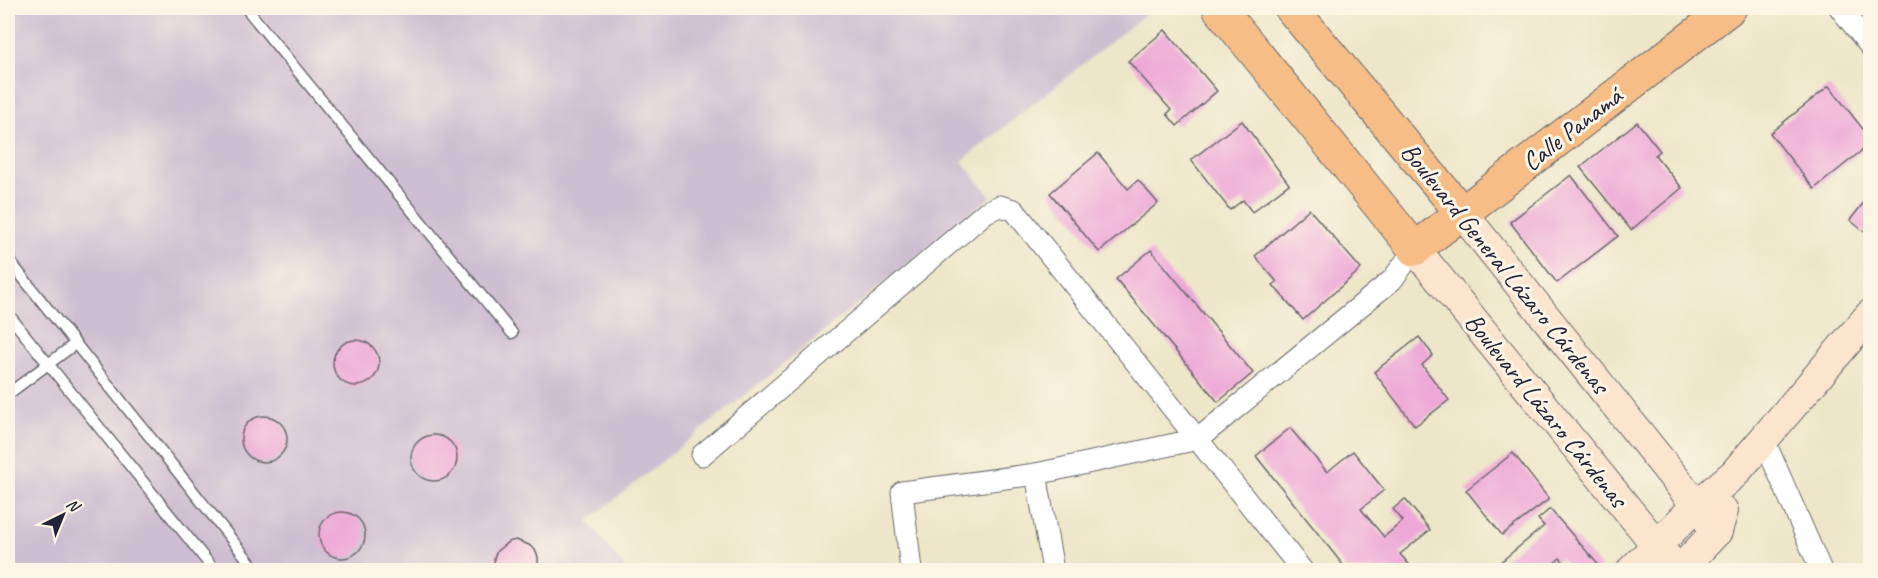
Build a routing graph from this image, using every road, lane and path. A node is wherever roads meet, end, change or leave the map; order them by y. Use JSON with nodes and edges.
{"nodes":[{"id":1,"x":246,"y":8,"type":"edge"},
{"id":2,"x":1219,"y":8,"type":"edge"},
{"id":3,"x":1291,"y":8,"type":"edge"},
{"id":4,"x":1730,"y":8,"type":"edge"},
{"id":5,"x":1840,"y":8,"type":"edge"},
{"id":6,"x":1870,"y":46,"type":"edge"},
{"id":7,"x":1462,"y":213,"type":"junction"},
{"id":8,"x":1415,"y":249,"type":"junction"},
{"id":9,"x":8,"y":259,"type":"edge"},
{"id":10,"x":8,"y":314,"type":"edge"},
{"id":11,"x":1870,"y":315,"type":"edge"},
{"id":12,"x":512,"y":333,"type":"dead end"},
{"id":13,"x":75,"y":344,"type":"junction"},
{"id":14,"x":48,"y":364,"type":"junction"},
{"id":15,"x":8,"y":394,"type":"edge"},
{"id":16,"x":1198,"y":439,"type":"junction"},
{"id":17,"x":1764,"y":440,"type":"junction"},
{"id":18,"x":702,"y":455,"type":"dead end"},
{"id":19,"x":1036,"y":474,"type":"junction"},
{"id":20,"x":1734,"y":474,"type":"junction"},
{"id":21,"x":1696,"y":506,"type":"junction"},
{"id":22,"x":1717,"y":531,"type":"junction"},
{"id":23,"x":1657,"y":546,"type":"junction"},
{"id":24,"x":214,"y":570,"type":"edge"},
{"id":25,"x":256,"y":570,"type":"edge"},
{"id":26,"x":911,"y":570,"type":"edge"},
{"id":27,"x":1053,"y":570,"type":"edge"},
{"id":28,"x":1302,"y":570,"type":"edge"},
{"id":29,"x":1632,"y":570,"type":"edge"},
{"id":30,"x":1679,"y":570,"type":"edge"},
{"id":31,"x":1821,"y":570,"type":"edge"}],
"edges":[{"from":1,"to":12,"type":"lane"},
{"from":2,"to":8,"type":"main road"},
{"from":3,"to":7,"type":"main road","name":"Boulevard General Lázaro Cárdenas"},
{"from":4,"to":7,"type":"main road","name":"Calle Panamá"},
{"from":5,"to":6,"type":"street"},
{"from":7,"to":8,"type":"main road","name":"Calle Panamá"},
{"from":7,"to":21,"type":"main road","name":"Boulevard General Lázaro Cárdenas"},
{"from":8,"to":16,"type":"street"},
{"from":8,"to":23,"type":"main road","name":"Boulevard Lázaro Cárdenas"},
{"from":9,"to":13,"type":"lane"},
{"from":10,"to":14,"type":"lane"},
{"from":11,"to":17,"type":"main road"},
{"from":13,"to":14,"type":"lane"},
{"from":13,"to":25,"type":"lane"},
{"from":14,"to":15,"type":"lane"},
{"from":14,"to":24,"type":"lane"},
{"from":16,"to":18,"type":"street"},
{"from":16,"to":19,"type":"street"},
{"from":16,"to":28,"type":"street"},
{"from":17,"to":20,"type":"main road"},
{"from":17,"to":31,"type":"street"},
{"from":19,"to":26,"type":"street"},
{"from":19,"to":27,"type":"street"},
{"from":20,"to":21,"type":"main road"},
{"from":20,"to":22,"type":"main road"},
{"from":21,"to":22,"type":"main road","name":"Boulevard General Lázaro Cárdenas"},
{"from":21,"to":23,"type":"main road"},
{"from":22,"to":30,"type":"main road"},
{"from":23,"to":29,"type":"main road"},
{"from":23,"to":30,"type":"main road","name":"Boulevard Lázaro Cárdenas"}]}
